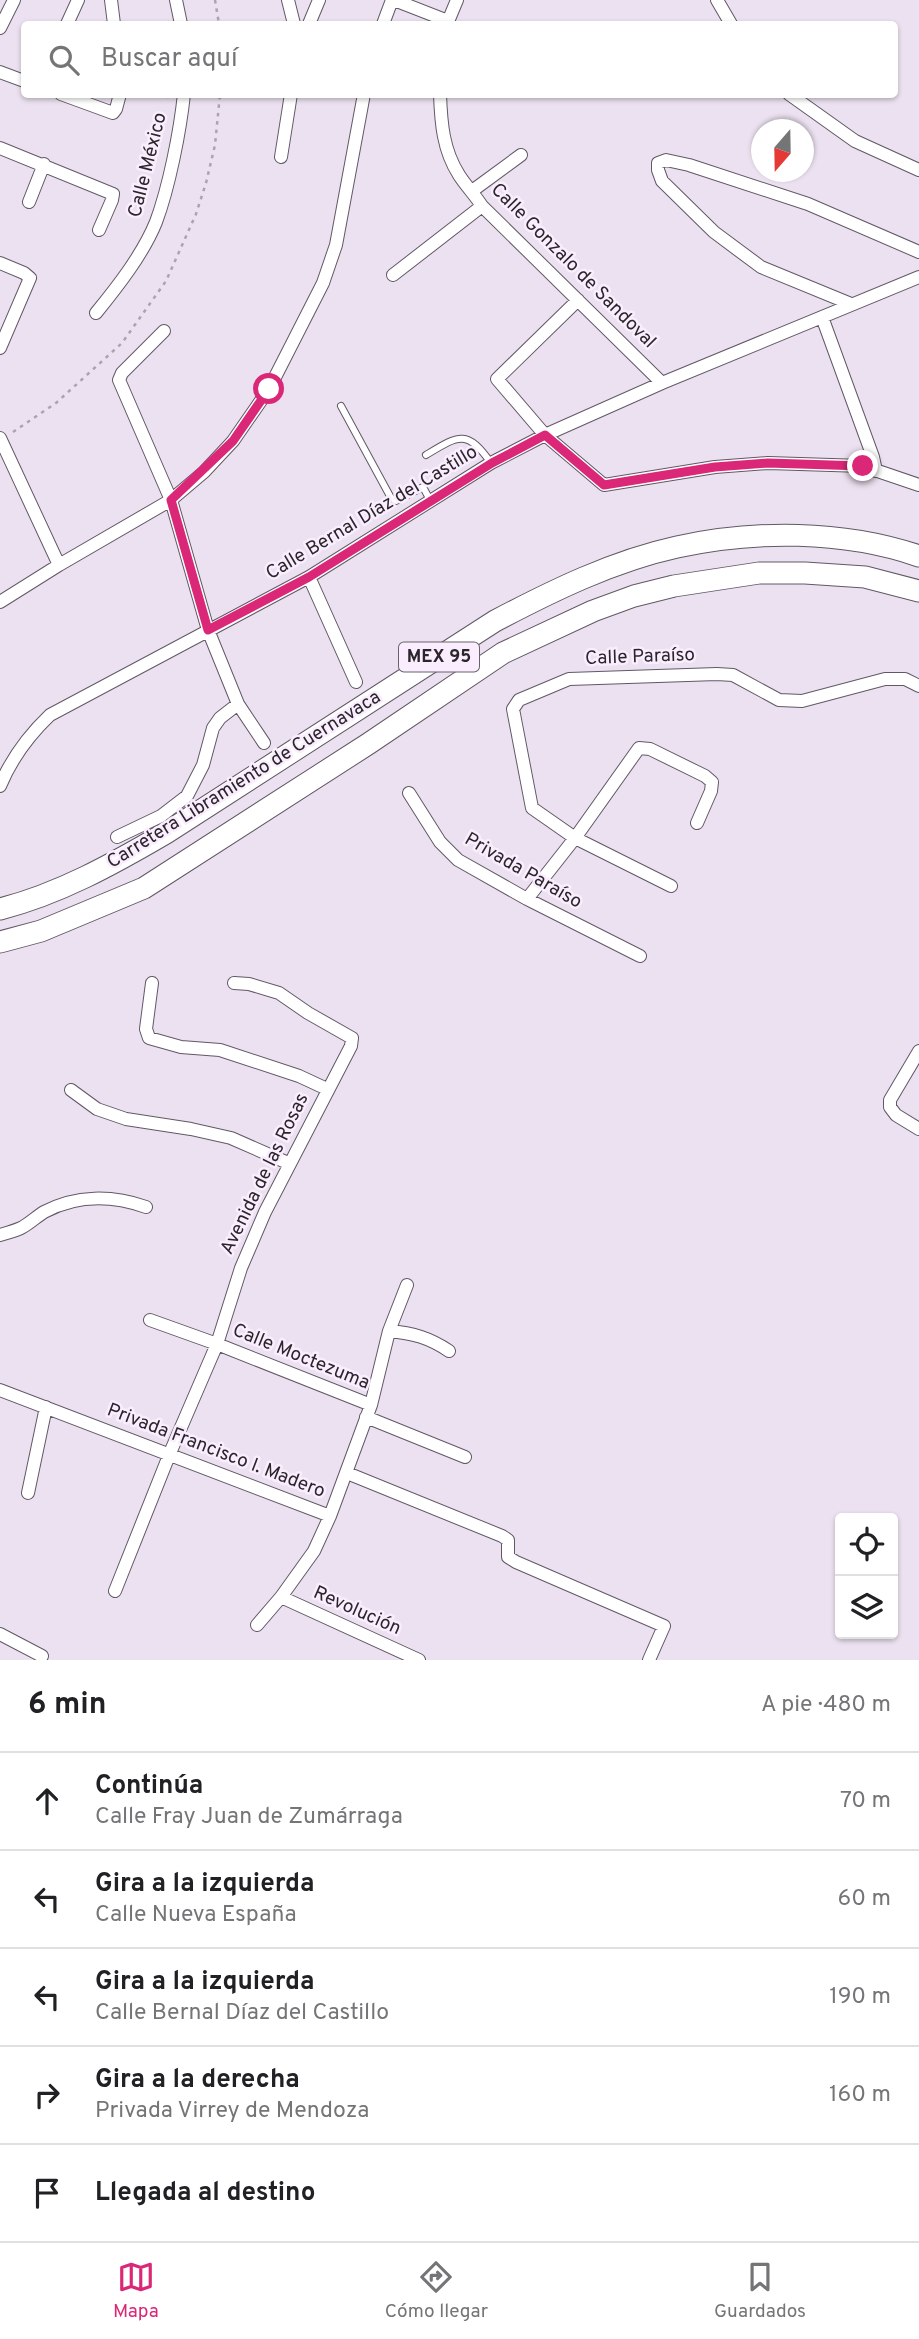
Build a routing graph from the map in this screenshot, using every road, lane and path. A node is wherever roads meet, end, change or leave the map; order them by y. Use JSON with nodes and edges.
{"nodes":[{"id":1,"x":14,"y":0,"type":"edge"},
{"id":2,"x":78,"y":0,"type":"edge"},
{"id":3,"x":111,"y":0,"type":"edge"},
{"id":4,"x":176,"y":0,"type":"edge"},
{"id":5,"x":215,"y":0,"type":"edge"},
{"id":6,"x":288,"y":0,"type":"edge"},
{"id":7,"x":319,"y":0,"type":"edge"},
{"id":8,"x":393,"y":0,"type":"edge"},
{"id":9,"x":457,"y":0,"type":"edge"},
{"id":10,"x":718,"y":0,"type":"edge"},
{"id":11,"x":68,"y":21,"type":"edge"},
{"id":12,"x":114,"y":21,"type":"edge"},
{"id":13,"x":180,"y":21,"type":"edge"},
{"id":14,"x":218,"y":21,"type":"edge"},
{"id":15,"x":293,"y":21,"type":"edge"},
{"id":16,"x":310,"y":21,"type":"edge"},
{"id":17,"x":384,"y":21,"type":"edge"},
{"id":18,"x":443,"y":21,"type":"edge"},
{"id":19,"x":449,"y":21,"type":"edge"},
{"id":20,"x":729,"y":21,"type":"edge"},
{"id":21,"x":0,"y":28,"type":"edge"},
{"id":22,"x":0,"y":72,"type":"edge"},
{"id":23,"x":21,"y":80,"type":"edge"},
{"id":24,"x":72,"y":98,"type":"edge"},
{"id":25,"x":119,"y":98,"type":"edge"},
{"id":26,"x":184,"y":98,"type":"edge"},
{"id":27,"x":220,"y":98,"type":"edge"},
{"id":28,"x":290,"y":98,"type":"edge"},
{"id":29,"x":363,"y":98,"type":"edge"},
{"id":30,"x":440,"y":98,"type":"edge"},
{"id":31,"x":795,"y":98,"type":"edge"},
{"id":32,"x":0,"y":148,"type":"edge"},
{"id":33,"x":521,"y":155,"type":"dead end"},
{"id":34,"x":281,"y":157,"type":"dead end"},
{"id":35,"x":44,"y":164,"type":"junction"},
{"id":36,"x":919,"y":170,"type":"edge"},
{"id":37,"x":472,"y":191,"type":"junction"},
{"id":38,"x":29,"y":202,"type":"dead end"},
{"id":39,"x":482,"y":206,"type":"junction"},
{"id":40,"x":99,"y":230,"type":"dead end"},
{"id":41,"x":919,"y":252,"type":"edge"},
{"id":42,"x":0,"y":263,"type":"edge"},
{"id":43,"x":393,"y":275,"type":"dead end"},
{"id":44,"x":919,"y":277,"type":"edge"},
{"id":45,"x":578,"y":300,"type":"junction"},
{"id":46,"x":851,"y":304,"type":"junction"},
{"id":47,"x":96,"y":313,"type":"dead end"},
{"id":48,"x":822,"y":317,"type":"junction"},
{"id":49,"x":164,"y":331,"type":"dead end"},
{"id":50,"x":0,"y":348,"type":"edge"},
{"id":51,"x":662,"y":383,"type":"junction"},
{"id":52,"x":341,"y":406,"type":"dead end"},
{"id":53,"x":545,"y":435,"type":"junction"},
{"id":54,"x":0,"y":438,"type":"edge"},
{"id":55,"x":3,"y":453,"type":"edge"},
{"id":56,"x":426,"y":455,"type":"dead end"},
{"id":57,"x":492,"y":463,"type":"junction"},
{"id":58,"x":876,"y":471,"type":"junction"},
{"id":59,"x":919,"y":485,"type":"edge"},
{"id":60,"x":171,"y":500,"type":"junction"},
{"id":61,"x":430,"y":500,"type":"junction"},
{"id":62,"x":919,"y":556,"type":"edge"},
{"id":63,"x":59,"y":565,"type":"junction"},
{"id":64,"x":309,"y":577,"type":"junction"},
{"id":65,"x":919,"y":590,"type":"edge"},
{"id":66,"x":0,"y":602,"type":"edge"},
{"id":67,"x":208,"y":630,"type":"junction"},
{"id":68,"x":356,"y":682,"type":"dead end"},
{"id":69,"x":919,"y":686,"type":"edge"},
{"id":70,"x":238,"y":704,"type":"junction"},
{"id":71,"x":264,"y":743,"type":"dead end"},
{"id":72,"x":0,"y":786,"type":"edge"},
{"id":73,"x":409,"y":793,"type":"dead end"},
{"id":74,"x":697,"y":823,"type":"dead end"},
{"id":75,"x":117,"y":837,"type":"dead end"},
{"id":76,"x":575,"y":838,"type":"junction"},
{"id":77,"x":671,"y":886,"type":"dead end"},
{"id":78,"x":527,"y":899,"type":"junction"},
{"id":79,"x":0,"y":909,"type":"edge"},
{"id":80,"x":0,"y":942,"type":"edge"},
{"id":81,"x":640,"y":956,"type":"dead end"},
{"id":82,"x":152,"y":983,"type":"dead end"},
{"id":83,"x":234,"y":984,"type":"dead end"},
{"id":84,"x":919,"y":1051,"type":"edge"},
{"id":85,"x":71,"y":1090,"type":"dead end"},
{"id":86,"x":327,"y":1090,"type":"junction"},
{"id":87,"x":919,"y":1129,"type":"edge"},
{"id":88,"x":288,"y":1163,"type":"junction"},
{"id":89,"x":146,"y":1207,"type":"dead end"},
{"id":90,"x":0,"y":1235,"type":"edge"},
{"id":91,"x":407,"y":1285,"type":"dead end"},
{"id":92,"x":150,"y":1320,"type":"dead end"},
{"id":93,"x":389,"y":1331,"type":"junction"},
{"id":94,"x":217,"y":1344,"type":"junction"},
{"id":95,"x":449,"y":1352,"type":"dead end"},
{"id":96,"x":0,"y":1390,"type":"edge"},
{"id":97,"x":46,"y":1407,"type":"junction"},
{"id":98,"x":368,"y":1411,"type":"junction"},
{"id":99,"x":170,"y":1453,"type":"junction"},
{"id":100,"x":465,"y":1457,"type":"dead end"},
{"id":101,"x":347,"y":1473,"type":"junction"},
{"id":102,"x":28,"y":1493,"type":"dead end"},
{"id":103,"x":330,"y":1516,"type":"junction"},
{"id":104,"x":115,"y":1591,"type":"dead end"},
{"id":105,"x":281,"y":1597,"type":"junction"},
{"id":106,"x":257,"y":1625,"type":"dead end"},
{"id":107,"x":0,"y":1634,"type":"edge"},
{"id":108,"x":42,"y":1656,"type":"dead end"},
{"id":109,"x":419,"y":1660,"type":"edge"},
{"id":110,"x":649,"y":1660,"type":"edge"}],
"edges":[{"from":1,"to":21,"type":"street"},
{"from":2,"to":11,"type":"street"},
{"from":3,"to":12,"type":"street"},
{"from":4,"to":13,"type":"street"},
{"from":5,"to":14,"type":"path"},
{"from":6,"to":15,"type":"street"},
{"from":7,"to":16,"type":"street"},
{"from":8,"to":17,"type":"street"},
{"from":8,"to":18,"type":"street"},
{"from":9,"to":19,"type":"street"},
{"from":10,"to":20,"type":"street"},
{"from":22,"to":23,"type":"street"},
{"from":24,"to":25,"type":"street"},
{"from":26,"to":47,"type":"street","name":"Calle México"},
{"from":27,"to":54,"type":"path"},
{"from":28,"to":34,"type":"street"},
{"from":29,"to":60,"type":"street"},
{"from":30,"to":37,"type":"street","name":"Calle Gonzalo de Sandoval"},
{"from":31,"to":36,"type":"street"},
{"from":32,"to":35,"type":"street"},
{"from":33,"to":37,"type":"street"},
{"from":35,"to":38,"type":"street"},
{"from":35,"to":40,"type":"street"},
{"from":37,"to":39,"type":"street","name":"Calle Gonzalo de Sandoval"},
{"from":39,"to":43,"type":"street"},
{"from":39,"to":45,"type":"street","name":"Calle Gonzalo de Sandoval"},
{"from":41,"to":46,"type":"street"},
{"from":42,"to":50,"type":"street"},
{"from":44,"to":46,"type":"street","name":"Calle Bernal Díaz del Castillo"},
{"from":45,"to":51,"type":"street","name":"Calle Gonzalo de Sandoval"},
{"from":45,"to":53,"type":"street"},
{"from":46,"to":48,"type":"street","name":"Calle Bernal Díaz del Castillo"},
{"from":48,"to":51,"type":"street","name":"Calle Bernal Díaz del Castillo"},
{"from":48,"to":58,"type":"street"},
{"from":49,"to":60,"type":"street"},
{"from":51,"to":53,"type":"street","name":"Calle Bernal Díaz del Castillo"},
{"from":52,"to":61,"type":"lane"},
{"from":53,"to":57,"type":"street","name":"Calle Bernal Díaz del Castillo"},
{"from":53,"to":58,"type":"street"},
{"from":54,"to":55,"type":"street"},
{"from":55,"to":63,"type":"street"},
{"from":56,"to":57,"type":"lane"},
{"from":57,"to":61,"type":"street","name":"Calle Bernal Díaz del Castillo"},
{"from":58,"to":59,"type":"street"},
{"from":60,"to":63,"type":"street"},
{"from":60,"to":67,"type":"street"},
{"from":61,"to":64,"type":"street","name":"Calle Bernal Díaz del Castillo"},
{"from":62,"to":79,"type":"highway","name":"Carretera Libramiento de Cuernavaca","number":"MEX 95"},
{"from":63,"to":66,"type":"street"},
{"from":64,"to":67,"type":"street","name":"Calle Bernal Díaz del Castillo"},
{"from":64,"to":68,"type":"street"},
{"from":65,"to":80,"type":"highway","name":"Carretera Libramiento de Cuernavaca","number":"MEX 95"},
{"from":67,"to":70,"type":"street"},
{"from":67,"to":72,"type":"street","name":"Calle Bernal Díaz del Castillo"},
{"from":69,"to":76,"type":"street","name":"Calle Paraíso"},
{"from":70,"to":71,"type":"street"},
{"from":70,"to":75,"type":"street"},
{"from":73,"to":78,"type":"street","name":"Privada Paraíso"},
{"from":74,"to":76,"type":"street"},
{"from":76,"to":77,"type":"street","name":"Calle Paraíso"},
{"from":76,"to":78,"type":"street"},
{"from":78,"to":81,"type":"street","name":"Privada Paraíso"},
{"from":82,"to":86,"type":"street"},
{"from":83,"to":86,"type":"street","name":"Avenida de las Rosas"},
{"from":84,"to":87,"type":"street"},
{"from":85,"to":88,"type":"street"},
{"from":86,"to":88,"type":"street","name":"Avenida de las Rosas"},
{"from":88,"to":94,"type":"street","name":"Avenida de las Rosas"},
{"from":89,"to":90,"type":"street"},
{"from":91,"to":93,"type":"street","name":"Privada Francisco I. Madero"},
{"from":92,"to":94,"type":"street","name":"Calle Moctezuma"},
{"from":93,"to":95,"type":"street"},
{"from":93,"to":98,"type":"street","name":"Privada Francisco I. Madero"},
{"from":94,"to":98,"type":"street","name":"Calle Moctezuma"},
{"from":94,"to":99,"type":"street","name":"Avenida de las Rosas"},
{"from":96,"to":97,"type":"street","name":"Privada Francisco I. Madero"},
{"from":97,"to":99,"type":"street","name":"Privada Francisco I. Madero"},
{"from":97,"to":102,"type":"street"},
{"from":98,"to":100,"type":"street","name":"Calle Moctezuma"},
{"from":98,"to":101,"type":"street","name":"Privada Francisco I. Madero"},
{"from":99,"to":103,"type":"street","name":"Privada Francisco I. Madero"},
{"from":99,"to":104,"type":"street","name":"Avenida de las Rosas"},
{"from":101,"to":103,"type":"street","name":"Privada Francisco I. Madero"},
{"from":101,"to":110,"type":"street"},
{"from":103,"to":105,"type":"street"},
{"from":105,"to":106,"type":"street"},
{"from":105,"to":109,"type":"street","name":"Revolución"},
{"from":107,"to":108,"type":"street"}]}
